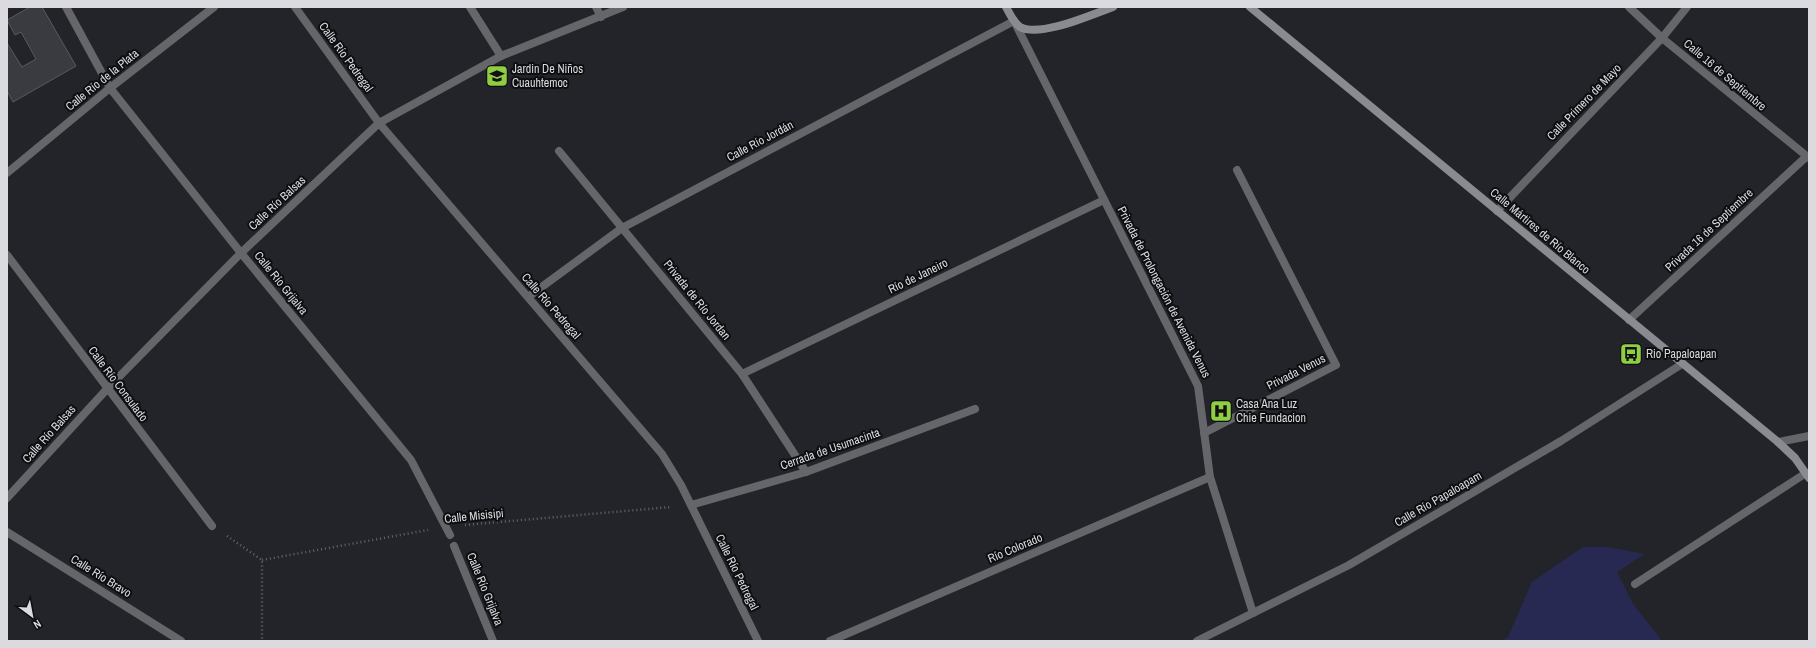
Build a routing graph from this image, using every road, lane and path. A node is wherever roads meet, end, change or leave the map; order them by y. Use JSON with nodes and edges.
{"nodes":[{"id":1,"x":66,"y":7,"type":"edge"},
{"id":2,"x":214,"y":7,"type":"edge"},
{"id":3,"x":294,"y":7,"type":"edge"},
{"id":4,"x":470,"y":7,"type":"edge"},
{"id":5,"x":596,"y":7,"type":"edge"},
{"id":6,"x":623,"y":7,"type":"edge"},
{"id":7,"x":1006,"y":7,"type":"edge"},
{"id":8,"x":1114,"y":7,"type":"edge"},
{"id":9,"x":1250,"y":7,"type":"edge"},
{"id":10,"x":1629,"y":7,"type":"edge"},
{"id":11,"x":1687,"y":7,"type":"edge"},
{"id":12,"x":601,"y":17,"type":"junction"},
{"id":13,"x":1014,"y":21,"type":"junction"},
{"id":14,"x":1662,"y":38,"type":"junction"},
{"id":15,"x":501,"y":56,"type":"junction"},
{"id":16,"x":110,"y":88,"type":"junction"},
{"id":17,"x":379,"y":123,"type":"junction"},
{"id":18,"x":559,"y":152,"type":"dead end"},
{"id":19,"x":1807,"y":157,"type":"edge"},
{"id":20,"x":1238,"y":170,"type":"dead end"},
{"id":21,"x":7,"y":173,"type":"edge"},
{"id":22,"x":1104,"y":200,"type":"junction"},
{"id":23,"x":1497,"y":211,"type":"junction"},
{"id":24,"x":622,"y":228,"type":"junction"},
{"id":25,"x":241,"y":253,"type":"junction"},
{"id":26,"x":7,"y":255,"type":"edge"},
{"id":27,"x":528,"y":297,"type":"junction"},
{"id":28,"x":1630,"y":320,"type":"junction"},
{"id":29,"x":1682,"y":364,"type":"junction"},
{"id":30,"x":742,"y":374,"type":"junction"},
{"id":31,"x":107,"y":389,"type":"junction"},
{"id":32,"x":975,"y":409,"type":"dead end"},
{"id":33,"x":1204,"y":433,"type":"junction"},
{"id":34,"x":1809,"y":436,"type":"edge"},
{"id":35,"x":1778,"y":442,"type":"junction"},
{"id":36,"x":806,"y":472,"type":"junction"},
{"id":37,"x":1807,"y":475,"type":"edge"},
{"id":38,"x":1210,"y":477,"type":"junction"},
{"id":39,"x":7,"y":498,"type":"edge"},
{"id":40,"x":691,"y":505,"type":"junction"},
{"id":41,"x":212,"y":526,"type":"dead end"},
{"id":42,"x":446,"y":527,"type":"junction"},
{"id":43,"x":7,"y":532,"type":"edge"},
{"id":44,"x":224,"y":534,"type":"dead end"},
{"id":45,"x":450,"y":535,"type":"dead end"},
{"id":46,"x":454,"y":546,"type":"dead end"},
{"id":47,"x":262,"y":560,"type":"junction"},
{"id":48,"x":1635,"y":584,"type":"dead end"},
{"id":49,"x":1253,"y":613,"type":"junction"},
{"id":50,"x":181,"y":641,"type":"edge"},
{"id":51,"x":262,"y":641,"type":"edge"},
{"id":52,"x":493,"y":641,"type":"edge"},
{"id":53,"x":758,"y":641,"type":"edge"},
{"id":54,"x":830,"y":641,"type":"edge"},
{"id":55,"x":1197,"y":641,"type":"edge"}],
"edges":[{"from":1,"to":16,"type":"street","name":"Calle Río Grijalva"},
{"from":2,"to":16,"type":"street","name":"Calle Río de la Plata"},
{"from":3,"to":17,"type":"street","name":"Calle Río Pedregal"},
{"from":4,"to":15,"type":"street"},
{"from":5,"to":12,"type":"street"},
{"from":6,"to":12,"type":"street","name":"Calle Río Balsas"},
{"from":7,"to":13,"type":"main road"},
{"from":8,"to":13,"type":"main road"},
{"from":9,"to":23,"type":"main road","name":"Calle Mártires de Río Blanco"},
{"from":10,"to":14,"type":"street","name":"Calle 16 de Septiembre"},
{"from":11,"to":14,"type":"street","name":"Calle Primero de Mayo"},
{"from":12,"to":15,"type":"street","name":"Calle Río Balsas"},
{"from":13,"to":22,"type":"street","name":"Privada de Prolongación de Avenida Venus"},
{"from":13,"to":24,"type":"street","name":"Calle Río Jordán"},
{"from":14,"to":19,"type":"street","name":"Calle 16 de Septiembre"},
{"from":14,"to":23,"type":"street","name":"Calle Primero de Mayo"},
{"from":15,"to":17,"type":"street","name":"Calle Río Balsas"},
{"from":16,"to":21,"type":"street","name":"Calle Río de la Plata"},
{"from":16,"to":25,"type":"street","name":"Calle Río Grijalva"},
{"from":17,"to":25,"type":"street","name":"Calle Río Balsas"},
{"from":17,"to":27,"type":"street","name":"Calle Río Pedregal"},
{"from":18,"to":24,"type":"street","name":"Privada de Río Jordan"},
{"from":19,"to":28,"type":"street","name":"Privada 16 de Septiembre"},
{"from":20,"to":33,"type":"street","name":"Privada Venus"},
{"from":22,"to":30,"type":"street","name":"Río de Janeiro"},
{"from":22,"to":33,"type":"street","name":"Privada de Prolongación de Avenida Venus"},
{"from":23,"to":28,"type":"main road","name":"Calle Mártires de Río Blanco"},
{"from":24,"to":27,"type":"street","name":"Calle Río Jordán"},
{"from":24,"to":30,"type":"street","name":"Privada de Río Jordan"},
{"from":25,"to":31,"type":"street","name":"Calle Río Balsas"},
{"from":25,"to":42,"type":"street","name":"Calle Río Grijalva"},
{"from":26,"to":31,"type":"street","name":"Calle Río Consulado"},
{"from":27,"to":40,"type":"street","name":"Calle Río Pedregal"},
{"from":28,"to":29,"type":"main road","name":"Calle Mártires de Río Blanco"},
{"from":29,"to":35,"type":"main road","name":"Calle Mártires de Río Blanco"},
{"from":29,"to":49,"type":"street","name":"Calle Río Papaloapam"},
{"from":30,"to":36,"type":"street","name":"Privada de Río Jordan"},
{"from":31,"to":39,"type":"street","name":"Calle Río Balsas"},
{"from":31,"to":41,"type":"street","name":"Calle Río Consulado"},
{"from":32,"to":36,"type":"street","name":"Cerrada de Usumacinta"},
{"from":33,"to":38,"type":"street","name":"Privada de Prolongación de Avenida Venus"},
{"from":34,"to":35,"type":"street"},
{"from":35,"to":37,"type":"main road","name":"Calle Mártires de Río Blanco"},
{"from":36,"to":40,"type":"street","name":"Cerrada de Usumacinta"},
{"from":37,"to":48,"type":"street"},
{"from":38,"to":49,"type":"street","name":"Privada de Prolongación de Avenida Venus"},
{"from":38,"to":54,"type":"street","name":"Río Colorado"},
{"from":40,"to":42,"type":"path","name":"Calle Misisipi"},
{"from":40,"to":53,"type":"street","name":"Calle Río Pedregal"},
{"from":42,"to":45,"type":"street","name":"Calle Río Grijalva"},
{"from":42,"to":47,"type":"path","name":"Calle Misisipi"},
{"from":43,"to":50,"type":"street","name":"Calle Río Bravo"},
{"from":44,"to":47,"type":"path"},
{"from":46,"to":52,"type":"street","name":"Calle Río Grijalva"},
{"from":47,"to":51,"type":"path"},
{"from":49,"to":55,"type":"street","name":"Calle Río Papaloapam"}]}
